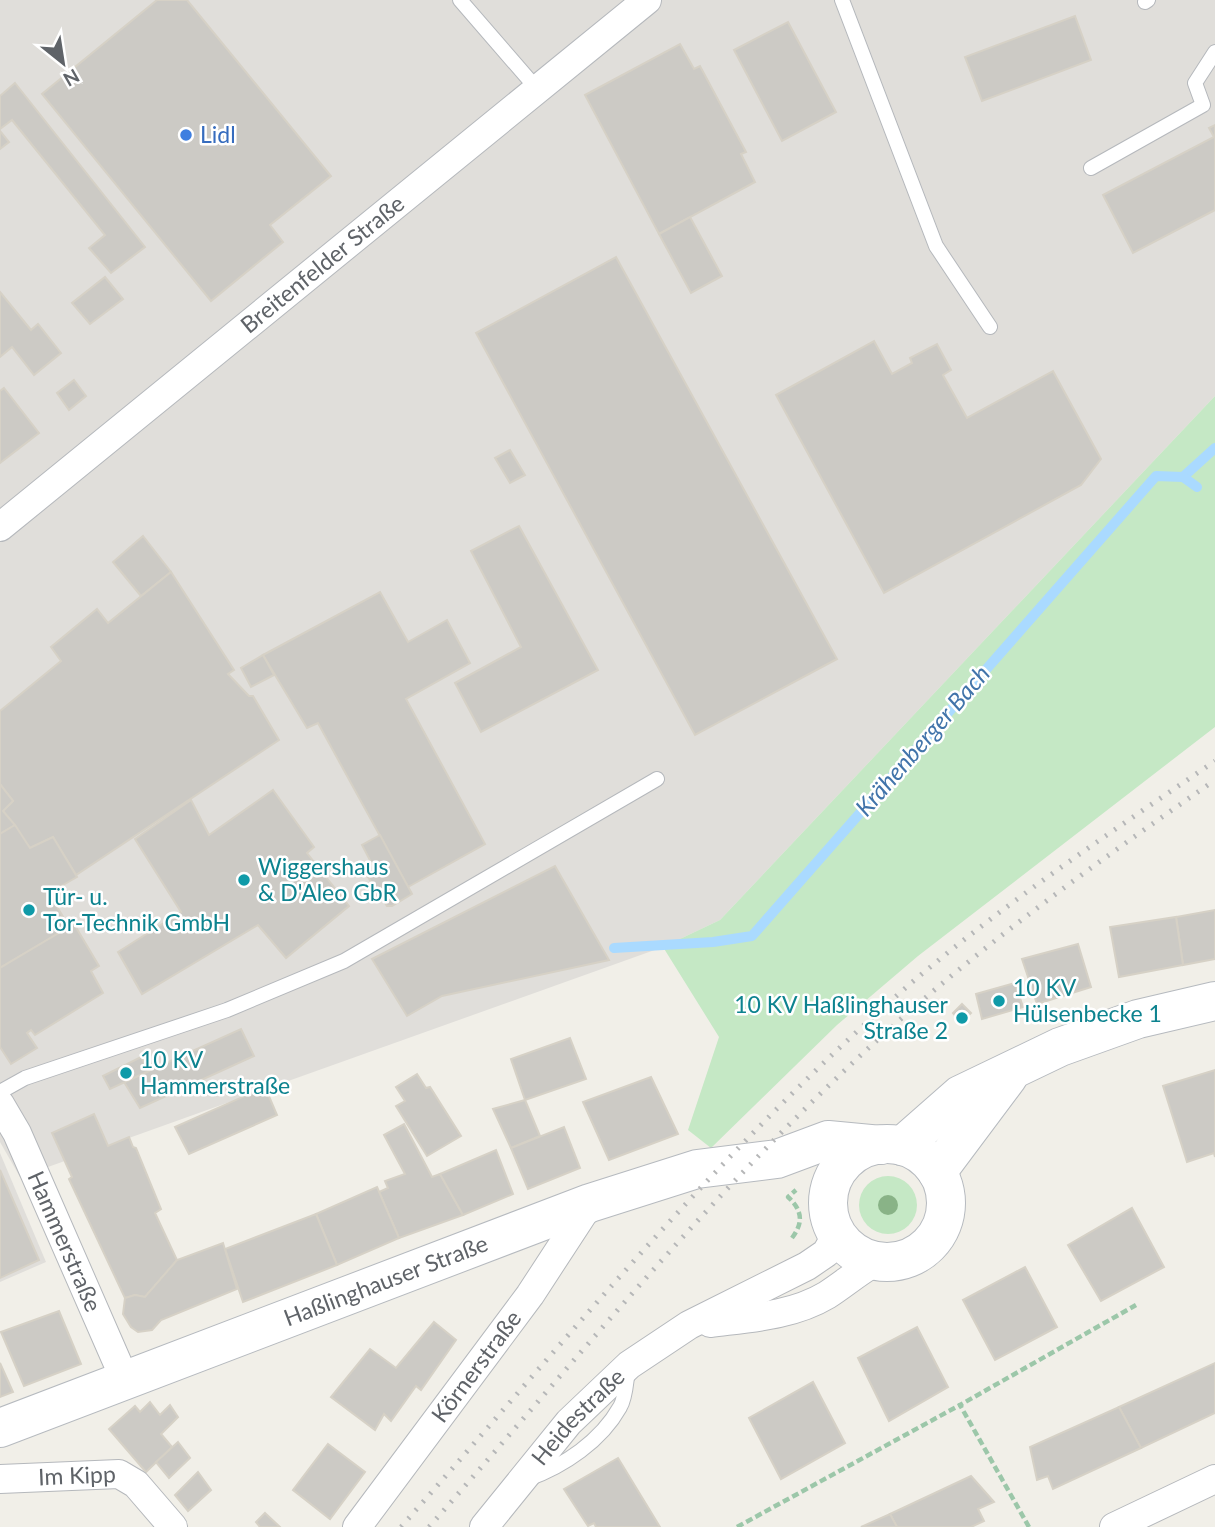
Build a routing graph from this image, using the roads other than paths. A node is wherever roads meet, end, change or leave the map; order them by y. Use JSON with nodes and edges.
{"nodes":[{"id":1,"x":460,"y":0,"type":"edge"},
{"id":2,"x":647,"y":0,"type":"edge"},
{"id":3,"x":842,"y":0,"type":"edge"},
{"id":4,"x":1215,"y":52,"type":"edge"},
{"id":5,"x":538,"y":90,"type":"junction"},
{"id":6,"x":1091,"y":168,"type":"dead end"},
{"id":7,"x":990,"y":327,"type":"dead end"},
{"id":8,"x":0,"y":527,"type":"edge"},
{"id":9,"x":657,"y":779,"type":"dead end"},
{"id":10,"x":1215,"y":1001,"type":"edge"},
{"id":11,"x":1014,"y":1070,"type":"junction"},
{"id":12,"x":0,"y":1092,"type":"edge"},
{"id":13,"x":0,"y":1104,"type":"edge"},
{"id":14,"x":891,"y":1146,"type":"junction"},
{"id":15,"x":937,"y":1172,"type":"junction"},
{"id":16,"x":806,"y":1177,"type":"junction"},
{"id":17,"x":590,"y":1203,"type":"junction"},
{"id":18,"x":837,"y":1234,"type":"junction"},
{"id":19,"x":877,"y":1261,"type":"junction"},
{"id":20,"x":689,"y":1325,"type":"junction"},
{"id":21,"x":125,"y":1380,"type":"junction"},
{"id":22,"x":0,"y":1429,"type":"edge"},
{"id":23,"x":0,"y":1479,"type":"edge"},
{"id":24,"x":1215,"y":1479,"type":"edge"},
{"id":25,"x":173,"y":1527,"type":"edge"},
{"id":26,"x":357,"y":1527,"type":"edge"},
{"id":27,"x":484,"y":1527,"type":"edge"},
{"id":28,"x":1114,"y":1527,"type":"edge"}],
"edges":[{"from":1,"to":5,"type":"lane"},
{"from":2,"to":5,"type":"street","name":"Breitenfelder Straße"},
{"from":3,"to":7,"type":"lane"},
{"from":4,"to":6,"type":"lane"},
{"from":5,"to":8,"type":"street","name":"Breitenfelder Straße"},
{"from":9,"to":12,"type":"lane"},
{"from":10,"to":11,"type":"main road"},
{"from":11,"to":14,"type":"main road"},
{"from":11,"to":15,"type":"main road"},
{"from":13,"to":21,"type":"street","name":"Hammerstraße"},
{"from":14,"to":15,"type":"main road"},
{"from":14,"to":16,"type":"main road"},
{"from":14,"to":16,"type":"main road","name":"Haßlinghauser Straße"},
{"from":15,"to":19,"type":"main road"},
{"from":16,"to":17,"type":"main road","name":"Haßlinghauser Straße"},
{"from":16,"to":18,"type":"main road"},
{"from":17,"to":21,"type":"main road","name":"Haßlinghauser Straße"},
{"from":17,"to":26,"type":"street","name":"Körnerstraße"},
{"from":18,"to":19,"type":"main road"},
{"from":18,"to":20,"type":"street","name":"Heidestraße"},
{"from":19,"to":20,"type":"street","name":"Heidestraße"},
{"from":20,"to":27,"type":"street","name":"Heidestraße"},
{"from":21,"to":22,"type":"main road","name":"Haßlinghauser Straße"},
{"from":23,"to":25,"type":"street","name":"Im Kipp"},
{"from":24,"to":28,"type":"street"}]}
